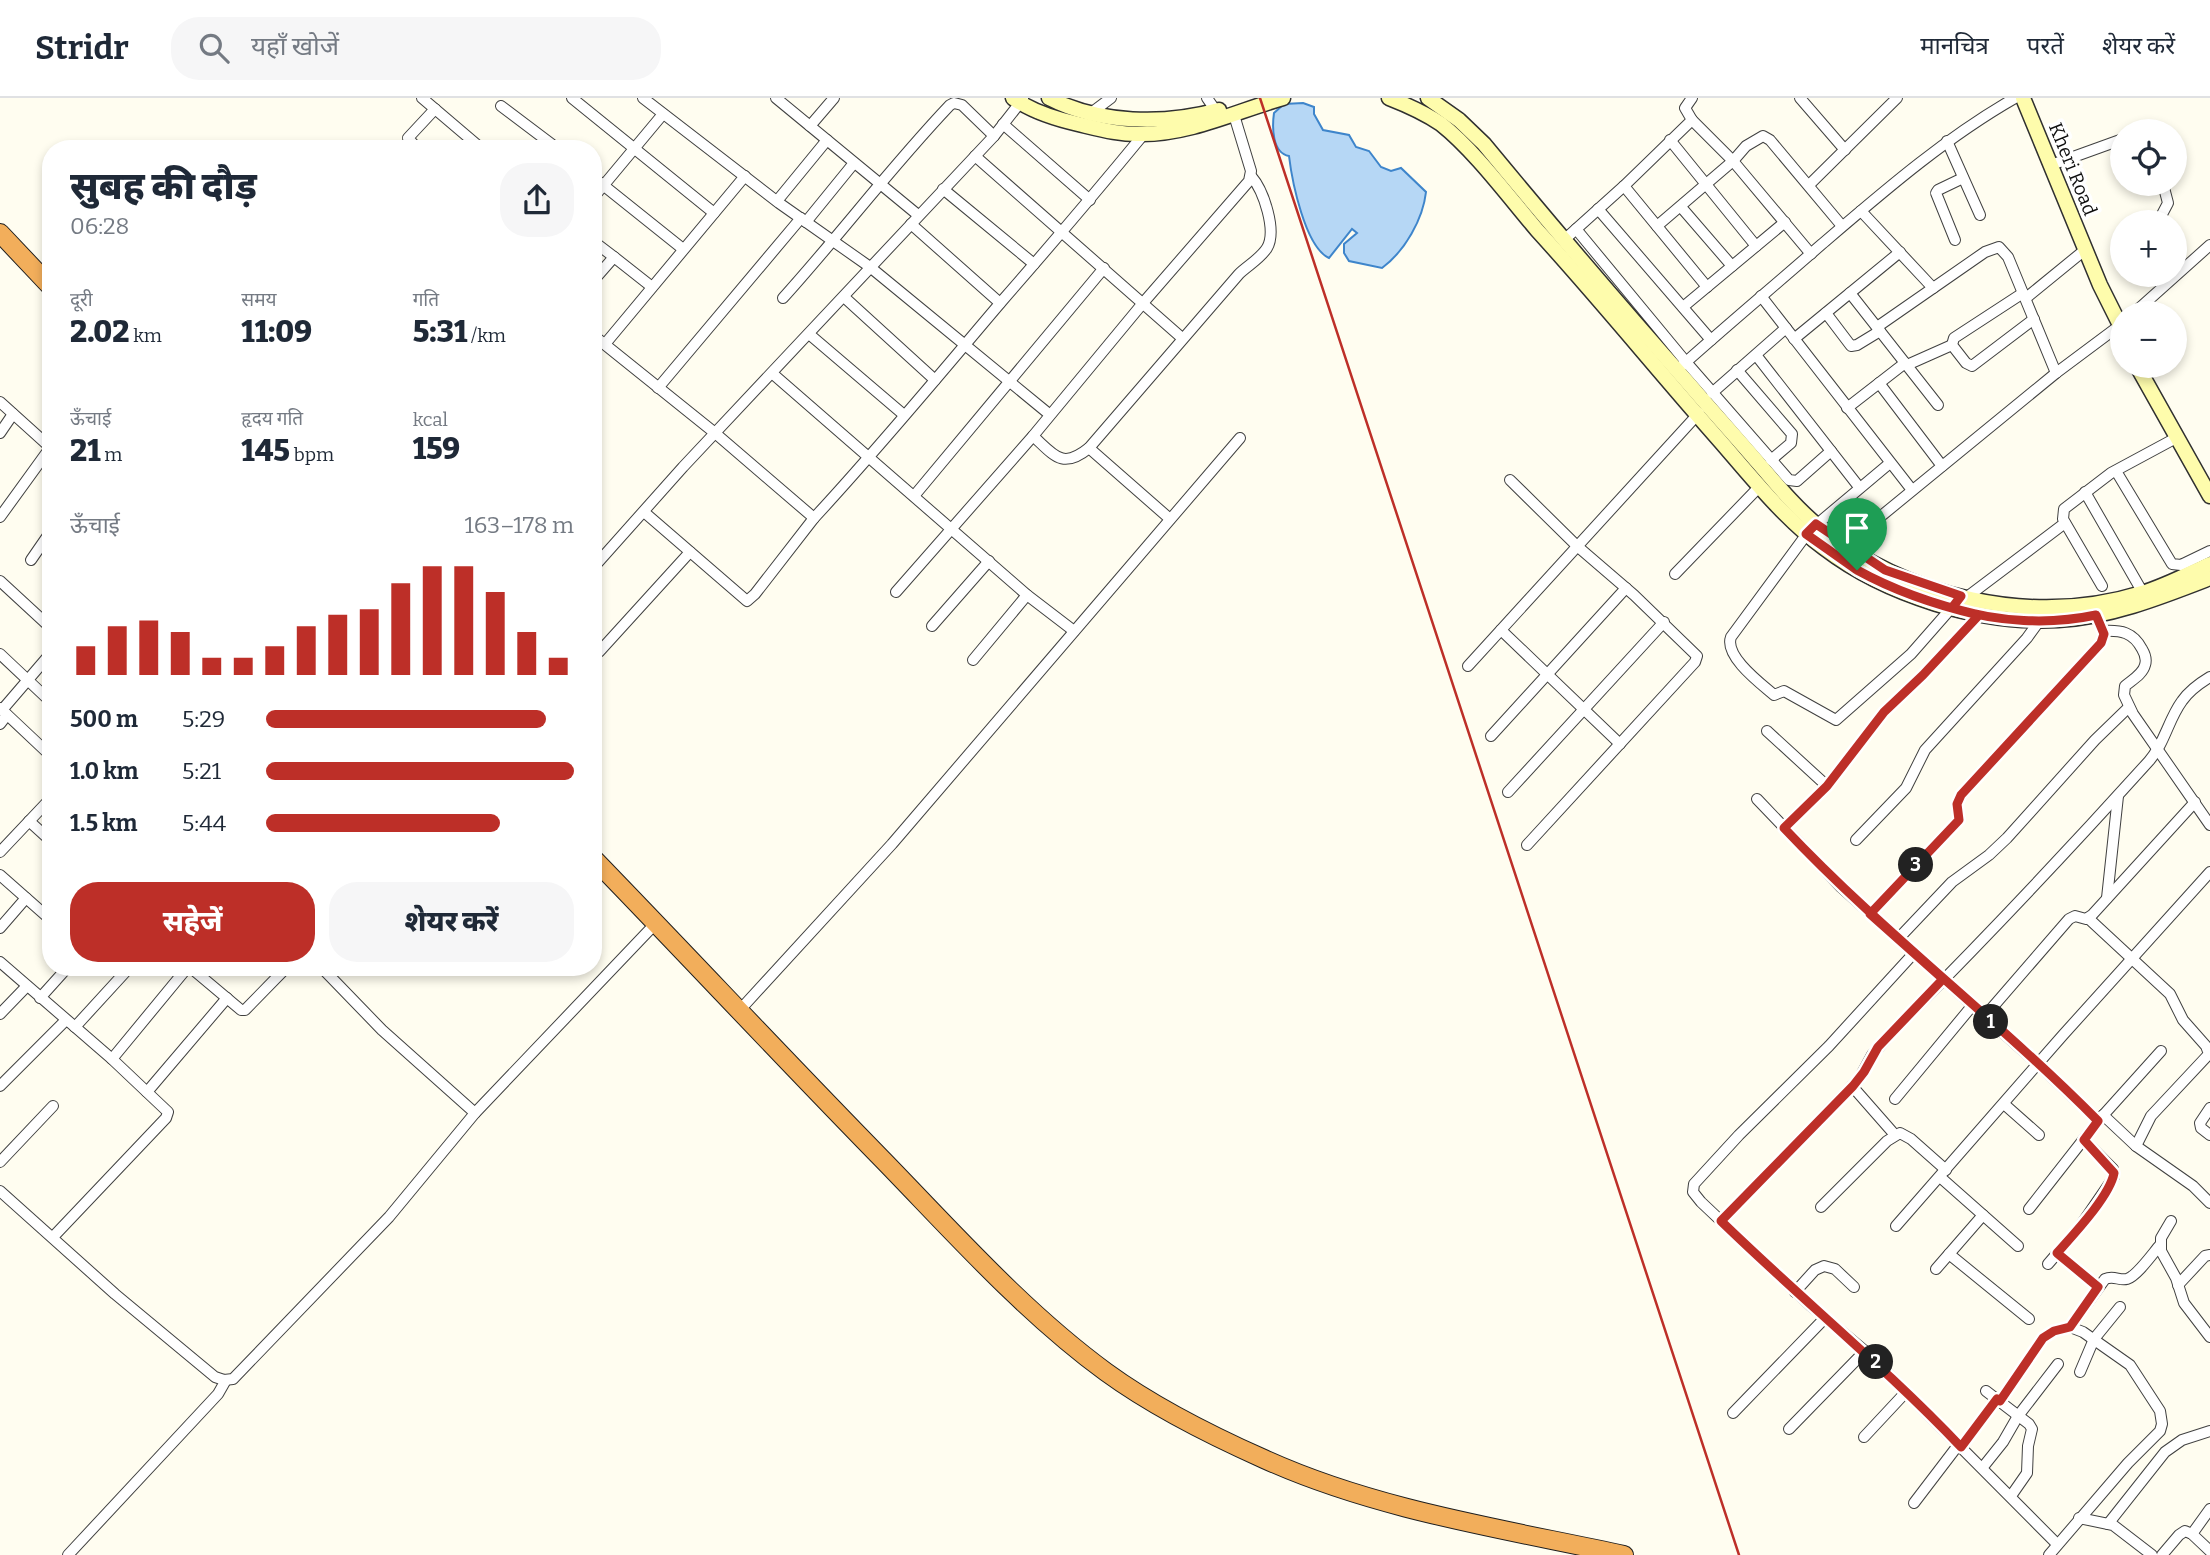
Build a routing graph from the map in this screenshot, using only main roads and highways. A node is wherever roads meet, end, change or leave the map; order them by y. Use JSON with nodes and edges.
{"nodes":[{"id":1,"x":0,"y":233,"type":"edge"},
{"id":2,"x":42,"y":277,"type":"edge"},
{"id":3,"x":602,"y":867,"type":"edge"},
{"id":4,"x":1624,"y":1555,"type":"edge"}],
"edges":[{"from":1,"to":2,"type":"highway"},
{"from":3,"to":4,"type":"highway"}]}
